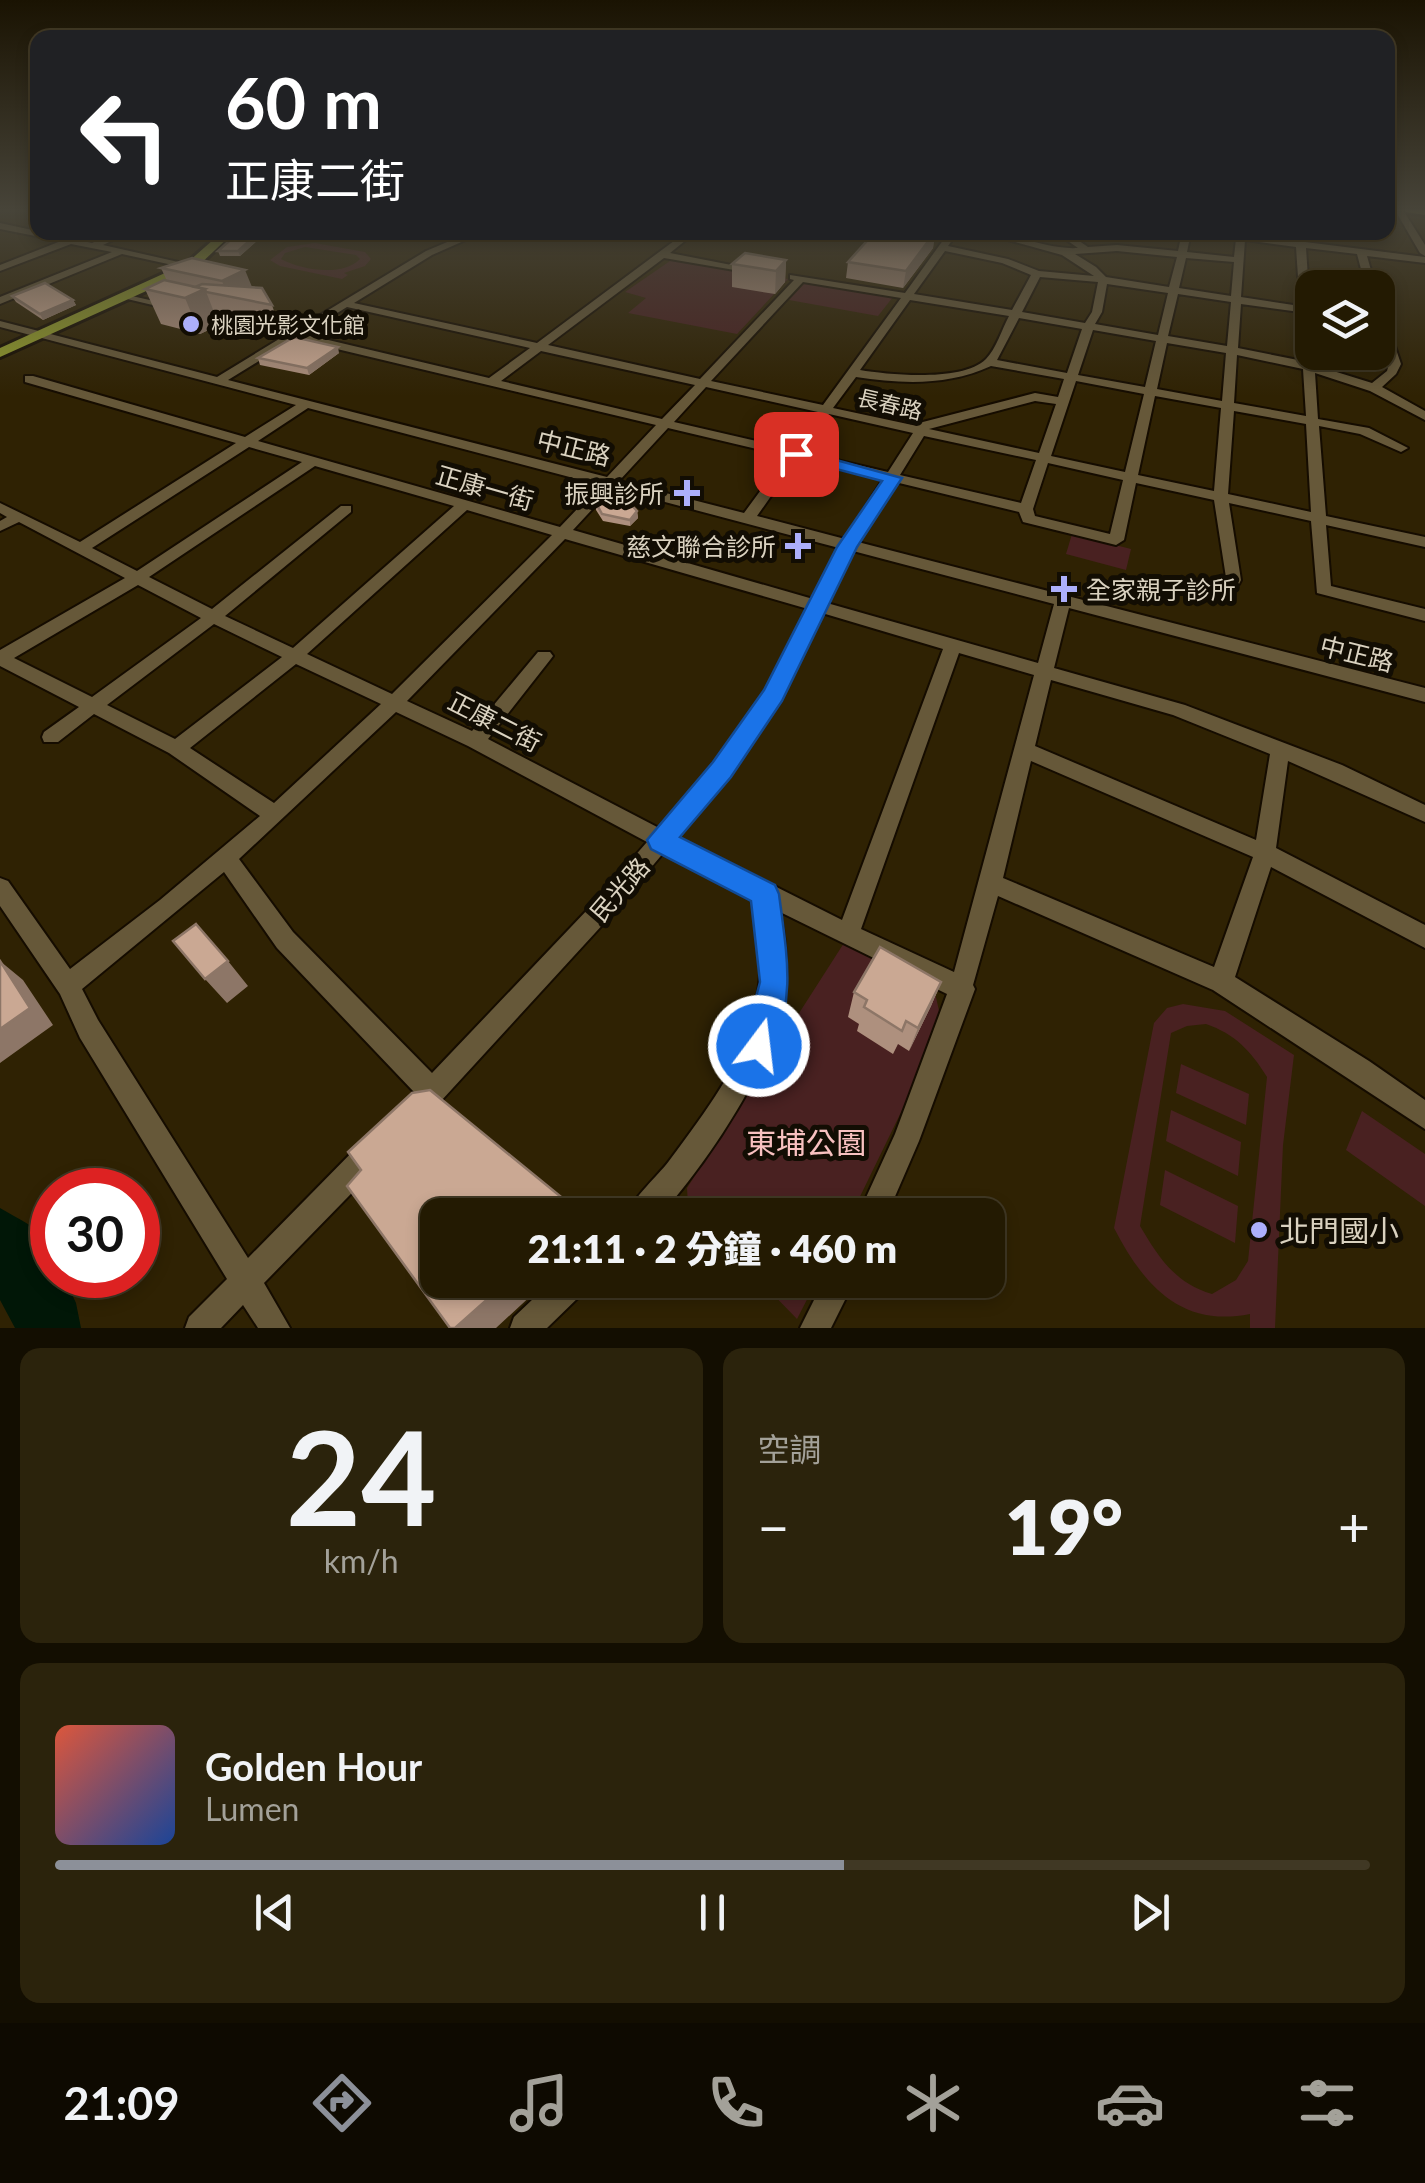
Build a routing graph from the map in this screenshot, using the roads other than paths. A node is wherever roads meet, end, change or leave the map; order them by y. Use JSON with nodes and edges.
{"nodes":[{"id":1,"x":70,"y":272,"type":"edge"},
{"id":2,"x":171,"y":272,"type":"edge"},
{"id":3,"x":173,"y":272,"type":"edge"},
{"id":4,"x":398,"y":272,"type":"edge"},
{"id":5,"x":641,"y":272,"type":"edge"},
{"id":6,"x":927,"y":272,"type":"edge"},
{"id":7,"x":1032,"y":272,"type":"edge"},
{"id":8,"x":1098,"y":272,"type":"edge"},
{"id":9,"x":1176,"y":272,"type":"edge"},
{"id":10,"x":1238,"y":272,"type":"edge"},
{"id":11,"x":1037,"y":274,"type":"junction"},
{"id":12,"x":781,"y":276,"type":"edge"},
{"id":13,"x":800,"y":279,"type":"junction"},
{"id":14,"x":1104,"y":280,"type":"junction"},
{"id":15,"x":1171,"y":290,"type":"junction"},
{"id":16,"x":127,"y":296,"type":"junction"},
{"id":17,"x":910,"y":296,"type":"junction"},
{"id":18,"x":0,"y":300,"type":"edge"},
{"id":19,"x":1237,"y":300,"type":"junction"},
{"id":20,"x":346,"y":304,"type":"junction"},
{"id":21,"x":1295,"y":309,"type":"edge"},
{"id":22,"x":1018,"y":313,"type":"junction"},
{"id":23,"x":0,"y":324,"type":"edge"},
{"id":24,"x":1088,"y":325,"type":"junction"},
{"id":25,"x":36,"y":333,"type":"junction"},
{"id":26,"x":294,"y":335,"type":"junction"},
{"id":27,"x":1164,"y":338,"type":"junction"},
{"id":28,"x":0,"y":344,"type":"edge"},
{"id":29,"x":538,"y":347,"type":"junction"},
{"id":30,"x":1235,"y":350,"type":"junction"},
{"id":31,"x":0,"y":353,"type":"edge"},
{"id":32,"x":990,"y":362,"type":"junction"},
{"id":33,"x":1295,"y":363,"type":"edge"},
{"id":34,"x":1310,"y":370,"type":"edge"},
{"id":35,"x":1322,"y":370,"type":"edge"},
{"id":36,"x":1392,"y":370,"type":"edge"},
{"id":37,"x":854,"y":373,"type":"junction"},
{"id":38,"x":1073,"y":377,"type":"junction"},
{"id":39,"x":29,"y":379,"type":"dead end"},
{"id":40,"x":218,"y":381,"type":"junction"},
{"id":41,"x":492,"y":382,"type":"junction"},
{"id":42,"x":703,"y":384,"type":"junction"},
{"id":43,"x":1374,"y":388,"type":"junction"},
{"id":44,"x":1149,"y":391,"type":"junction"},
{"id":45,"x":1064,"y":402,"type":"junction"},
{"id":46,"x":306,"y":404,"type":"junction"},
{"id":47,"x":1230,"y":405,"type":"junction"},
{"id":48,"x":827,"y":410,"type":"junction"},
{"id":49,"x":1425,"y":416,"type":"edge"},
{"id":50,"x":1314,"y":421,"type":"junction"},
{"id":51,"x":662,"y":423,"type":"junction"},
{"id":52,"x":919,"y":432,"type":"junction"},
{"id":53,"x":245,"y":443,"type":"junction"},
{"id":54,"x":1401,"y":448,"type":"dead end"},
{"id":55,"x":796,"y":454,"type":"junction"},
{"id":56,"x":1046,"y":458,"type":"junction"},
{"id":57,"x":312,"y":462,"type":"junction"},
{"id":58,"x":1131,"y":476,"type":"junction"},
{"id":59,"x":893,"y":478,"type":"junction"},
{"id":60,"x":609,"y":482,"type":"junction"},
{"id":61,"x":1221,"y":497,"type":"junction"},
{"id":62,"x":464,"y":505,"type":"junction"},
{"id":63,"x":0,"y":507,"type":"edge"},
{"id":64,"x":346,"y":509,"type":"dead end"},
{"id":65,"x":1027,"y":514,"type":"junction"},
{"id":66,"x":19,"y":516,"type":"junction"},
{"id":67,"x":747,"y":519,"type":"junction"},
{"id":68,"x":1318,"y":520,"type":"junction"},
{"id":69,"x":0,"y":527,"type":"edge"},
{"id":70,"x":560,"y":532,"type":"junction"},
{"id":71,"x":1425,"y":542,"type":"edge"},
{"id":72,"x":847,"y":547,"type":"junction"},
{"id":73,"x":80,"y":550,"type":"junction"},
{"id":74,"x":140,"y":577,"type":"junction"},
{"id":75,"x":1233,"y":580,"type":"dead end"},
{"id":76,"x":1062,"y":603,"type":"junction"},
{"id":77,"x":818,"y":605,"type":"junction"},
{"id":78,"x":1425,"y":615,"type":"edge"},
{"id":79,"x":213,"y":617,"type":"junction"},
{"id":80,"x":954,"y":642,"type":"junction"},
{"id":81,"x":296,"y":654,"type":"junction"},
{"id":82,"x":544,"y":656,"type":"dead end"},
{"id":83,"x":0,"y":658,"type":"edge"},
{"id":84,"x":1044,"y":670,"type":"junction"},
{"id":85,"x":1425,"y":695,"type":"edge"},
{"id":86,"x":397,"y":702,"type":"junction"},
{"id":87,"x":94,"y":706,"type":"junction"},
{"id":88,"x":51,"y":736,"type":"dead end"},
{"id":89,"x":475,"y":740,"type":"junction"},
{"id":90,"x":176,"y":748,"type":"junction"},
{"id":91,"x":1024,"y":750,"type":"junction"},
{"id":92,"x":1280,"y":750,"type":"junction"},
{"id":93,"x":275,"y":814,"type":"junction"},
{"id":94,"x":1425,"y":814,"type":"edge"},
{"id":95,"x":660,"y":840,"type":"junction"},
{"id":96,"x":1265,"y":853,"type":"junction"},
{"id":97,"x":228,"y":860,"type":"junction"},
{"id":98,"x":992,"y":883,"type":"junction"},
{"id":99,"x":0,"y":888,"type":"edge"},
{"id":100,"x":765,"y":894,"type":"junction"},
{"id":101,"x":848,"y":933,"type":"junction"},
{"id":102,"x":1425,"y":937,"type":"edge"},
{"id":103,"x":1220,"y":982,"type":"junction"},
{"id":104,"x":68,"y":986,"type":"junction"},
{"id":105,"x":963,"y":990,"type":"junction"},
{"id":106,"x":432,"y":1092,"type":"junction"},
{"id":107,"x":1425,"y":1116,"type":"edge"},
{"id":108,"x":655,"y":1198,"type":"edge"},
{"id":109,"x":879,"y":1198,"type":"edge"},
{"id":110,"x":245,"y":1280,"type":"junction"},
{"id":111,"x":556,"y":1298,"type":"edge"},
{"id":112,"x":831,"y":1298,"type":"edge"},
{"id":113,"x":200,"y":1328,"type":"edge"},
{"id":114,"x":275,"y":1328,"type":"edge"},
{"id":115,"x":525,"y":1328,"type":"edge"},
{"id":116,"x":815,"y":1328,"type":"edge"}],
"edges":[{"from":1,"to":18,"type":"street"},
{"from":2,"to":25,"type":"main road"},
{"from":3,"to":16,"type":"main road"},
{"from":4,"to":20,"type":"street"},
{"from":5,"to":29,"type":"street"},
{"from":6,"to":17,"type":"street"},
{"from":7,"to":11,"type":"street"},
{"from":8,"to":14,"type":"street"},
{"from":9,"to":15,"type":"street"},
{"from":10,"to":19,"type":"street"},
{"from":11,"to":14,"type":"street"},
{"from":11,"to":22,"type":"street"},
{"from":12,"to":13,"type":"street"},
{"from":13,"to":17,"type":"street"},
{"from":13,"to":42,"type":"street"},
{"from":14,"to":15,"type":"street"},
{"from":14,"to":24,"type":"street"},
{"from":15,"to":19,"type":"street"},
{"from":15,"to":27,"type":"street"},
{"from":16,"to":25,"type":"main road"},
{"from":16,"to":26,"type":"street"},
{"from":17,"to":22,"type":"street"},
{"from":17,"to":37,"type":"street"},
{"from":19,"to":21,"type":"street"},
{"from":19,"to":30,"type":"street"},
{"from":20,"to":26,"type":"street"},
{"from":20,"to":29,"type":"street","name":"長春路"},
{"from":22,"to":24,"type":"street"},
{"from":22,"to":32,"type":"street"},
{"from":23,"to":25,"type":"street","name":"中正路"},
{"from":24,"to":27,"type":"street"},
{"from":24,"to":38,"type":"street"},
{"from":25,"to":28,"type":"main road"},
{"from":25,"to":31,"type":"main road"},
{"from":25,"to":40,"type":"street","name":"中正路"},
{"from":26,"to":40,"type":"street"},
{"from":26,"to":41,"type":"street"},
{"from":27,"to":30,"type":"street"},
{"from":27,"to":44,"type":"street"},
{"from":29,"to":41,"type":"street"},
{"from":29,"to":42,"type":"street","name":"長春路"},
{"from":30,"to":33,"type":"street"},
{"from":30,"to":47,"type":"street"},
{"from":32,"to":37,"type":"street"},
{"from":32,"to":38,"type":"street"},
{"from":34,"to":50,"type":"street"},
{"from":35,"to":43,"type":"street"},
{"from":36,"to":43,"type":"street"},
{"from":37,"to":48,"type":"street"},
{"from":38,"to":44,"type":"street"},
{"from":38,"to":45,"type":"street"},
{"from":39,"to":53,"type":"street","name":"正康一街"},
{"from":40,"to":46,"type":"street","name":"中正路"},
{"from":41,"to":51,"type":"street"},
{"from":42,"to":48,"type":"street","name":"長春路"},
{"from":42,"to":51,"type":"street"},
{"from":43,"to":49,"type":"street"},
{"from":44,"to":47,"type":"street"},
{"from":44,"to":58,"type":"street"},
{"from":45,"to":52,"type":"street"},
{"from":45,"to":56,"type":"street"},
{"from":46,"to":53,"type":"street"},
{"from":46,"to":60,"type":"street","name":"中正路"},
{"from":47,"to":50,"type":"street"},
{"from":47,"to":61,"type":"street"},
{"from":48,"to":52,"type":"street","name":"長春路"},
{"from":48,"to":55,"type":"street"},
{"from":50,"to":54,"type":"street"},
{"from":50,"to":68,"type":"street"},
{"from":51,"to":55,"type":"street"},
{"from":51,"to":60,"type":"street"},
{"from":52,"to":56,"type":"street","name":"長春路"},
{"from":52,"to":59,"type":"street","name":"民光路"},
{"from":53,"to":57,"type":"street","name":"正康一街"},
{"from":53,"to":73,"type":"street"},
{"from":55,"to":59,"type":"street"},
{"from":55,"to":67,"type":"street"},
{"from":56,"to":58,"type":"street","name":"長春路"},
{"from":56,"to":65,"type":"street"},
{"from":57,"to":62,"type":"street","name":"正康一街"},
{"from":57,"to":74,"type":"street"},
{"from":58,"to":61,"type":"street","name":"長春路"},
{"from":58,"to":65,"type":"street"},
{"from":59,"to":65,"type":"street"},
{"from":59,"to":72,"type":"street","name":"民光路"},
{"from":60,"to":67,"type":"street","name":"中正路"},
{"from":60,"to":70,"type":"street"},
{"from":61,"to":68,"type":"street","name":"長春路"},
{"from":61,"to":75,"type":"street"},
{"from":62,"to":70,"type":"street","name":"正康一街"},
{"from":62,"to":81,"type":"street"},
{"from":63,"to":66,"type":"street","name":"正康二街"},
{"from":64,"to":79,"type":"street"},
{"from":66,"to":69,"type":"street"},
{"from":66,"to":73,"type":"street","name":"正康二街"},
{"from":67,"to":72,"type":"street","name":"中正路"},
{"from":68,"to":71,"type":"street","name":"長春路"},
{"from":68,"to":78,"type":"street"},
{"from":70,"to":77,"type":"street","name":"正康一街"},
{"from":70,"to":86,"type":"street"},
{"from":72,"to":76,"type":"street","name":"中正路"},
{"from":72,"to":77,"type":"street","name":"民光路"},
{"from":73,"to":74,"type":"street","name":"正康二街"},
{"from":74,"to":79,"type":"street","name":"正康二街"},
{"from":74,"to":83,"type":"street"},
{"from":76,"to":84,"type":"street"},
{"from":76,"to":85,"type":"street","name":"中正路"},
{"from":77,"to":80,"type":"street","name":"正康一街"},
{"from":77,"to":95,"type":"street","name":"民光路"},
{"from":79,"to":81,"type":"street","name":"正康二街"},
{"from":79,"to":87,"type":"street"},
{"from":80,"to":84,"type":"street","name":"正康一街"},
{"from":80,"to":101,"type":"street"},
{"from":81,"to":86,"type":"street","name":"正康二街"},
{"from":81,"to":90,"type":"street"},
{"from":82,"to":89,"type":"street"},
{"from":83,"to":87,"type":"street"},
{"from":84,"to":91,"type":"street"},
{"from":84,"to":92,"type":"street","name":"正康一街"},
{"from":86,"to":89,"type":"street","name":"正康二街"},
{"from":86,"to":93,"type":"street"},
{"from":87,"to":88,"type":"street"},
{"from":87,"to":90,"type":"street"},
{"from":89,"to":95,"type":"street","name":"正康二街"},
{"from":90,"to":93,"type":"street"},
{"from":91,"to":96,"type":"street"},
{"from":91,"to":98,"type":"street"},
{"from":92,"to":94,"type":"street","name":"正康一街"},
{"from":92,"to":96,"type":"street"},
{"from":93,"to":97,"type":"street"},
{"from":95,"to":100,"type":"street","name":"正康二街"},
{"from":95,"to":106,"type":"street","name":"民光路"},
{"from":96,"to":102,"type":"street"},
{"from":96,"to":103,"type":"street"},
{"from":97,"to":104,"type":"street"},
{"from":97,"to":106,"type":"street"},
{"from":98,"to":103,"type":"street"},
{"from":98,"to":105,"type":"street"},
{"from":99,"to":104,"type":"street"},
{"from":100,"to":101,"type":"street","name":"正康二街"},
{"from":100,"to":108,"type":"street"},
{"from":101,"to":105,"type":"street","name":"正康二街"},
{"from":103,"to":107,"type":"street"},
{"from":104,"to":110,"type":"street"},
{"from":105,"to":109,"type":"street"},
{"from":106,"to":110,"type":"street","name":"民光路"},
{"from":110,"to":113,"type":"street","name":"民光路"},
{"from":110,"to":114,"type":"street"},
{"from":111,"to":115,"type":"street"},
{"from":112,"to":116,"type":"street"}]}
